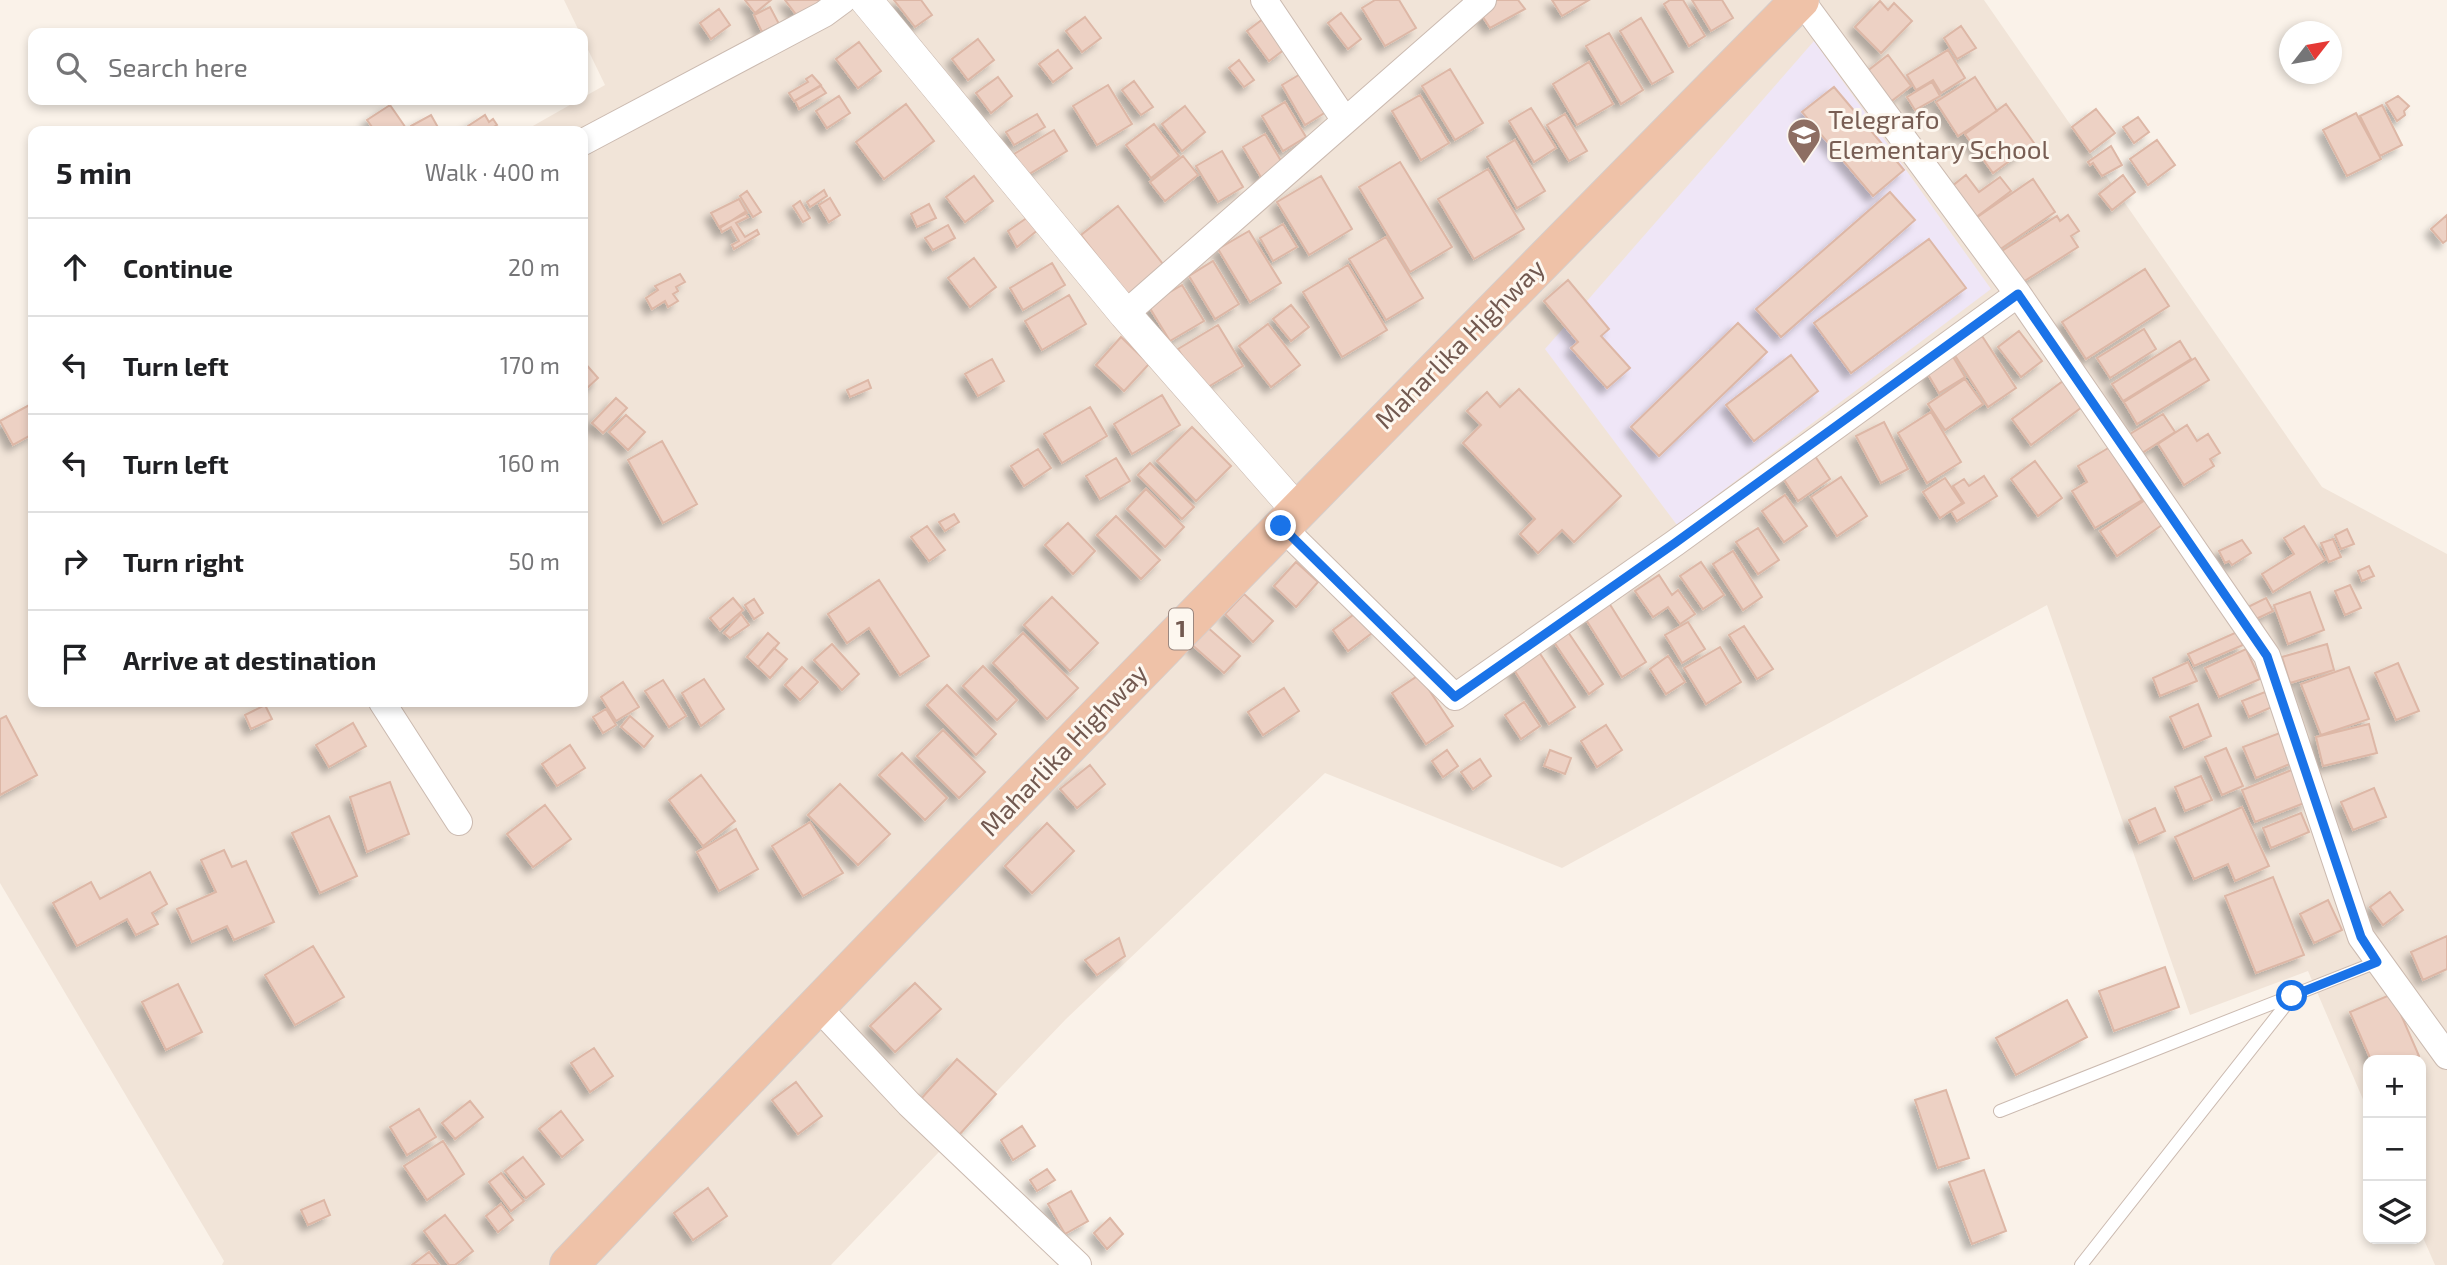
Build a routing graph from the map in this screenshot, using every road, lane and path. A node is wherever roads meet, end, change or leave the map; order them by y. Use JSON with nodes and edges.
{"nodes":[{"id":1,"x":843,"y":0,"type":"edge"},
{"id":2,"x":866,"y":0,"type":"edge"},
{"id":3,"x":1264,"y":0,"type":"edge"},
{"id":4,"x":1483,"y":0,"type":"edge"},
{"id":5,"x":1800,"y":0,"type":"edge"},
{"id":6,"x":1344,"y":119,"type":"junction"},
{"id":7,"x":588,"y":139,"type":"edge"},
{"id":8,"x":2018,"y":294,"type":"junction"},
{"id":9,"x":1125,"y":314,"type":"junction"},
{"id":10,"x":1289,"y":518,"type":"junction"},
{"id":11,"x":385,"y":707,"type":"edge"},
{"id":12,"x":459,"y":822,"type":"dead end"},
{"id":13,"x":2377,"y":962,"type":"junction"},
{"id":14,"x":2292,"y":996,"type":"junction"},
{"id":15,"x":816,"y":1005,"type":"junction"},
{"id":16,"x":2447,"y":1056,"type":"edge"},
{"id":17,"x":2000,"y":1111,"type":"dead end"},
{"id":18,"x":569,"y":1265,"type":"edge"},
{"id":19,"x":1078,"y":1265,"type":"edge"},
{"id":20,"x":2081,"y":1265,"type":"edge"}],
"edges":[{"from":1,"to":7,"type":"street"},
{"from":2,"to":9,"type":"street"},
{"from":3,"to":6,"type":"street"},
{"from":4,"to":6,"type":"street"},
{"from":5,"to":8,"type":"street"},
{"from":5,"to":10,"type":"highway","name":"Maharlika Highway","number":"1"},
{"from":6,"to":9,"type":"street"},
{"from":8,"to":10,"type":"street"},
{"from":8,"to":13,"type":"street"},
{"from":9,"to":10,"type":"street"},
{"from":10,"to":15,"type":"highway","name":"Maharlika Highway","number":"1"},
{"from":11,"to":12,"type":"street"},
{"from":13,"to":14,"type":"lane"},
{"from":13,"to":16,"type":"street"},
{"from":14,"to":17,"type":"lane"},
{"from":14,"to":20,"type":"lane"},
{"from":15,"to":18,"type":"highway","name":"Maharlika Highway","number":"1"},
{"from":15,"to":19,"type":"street"}]}
